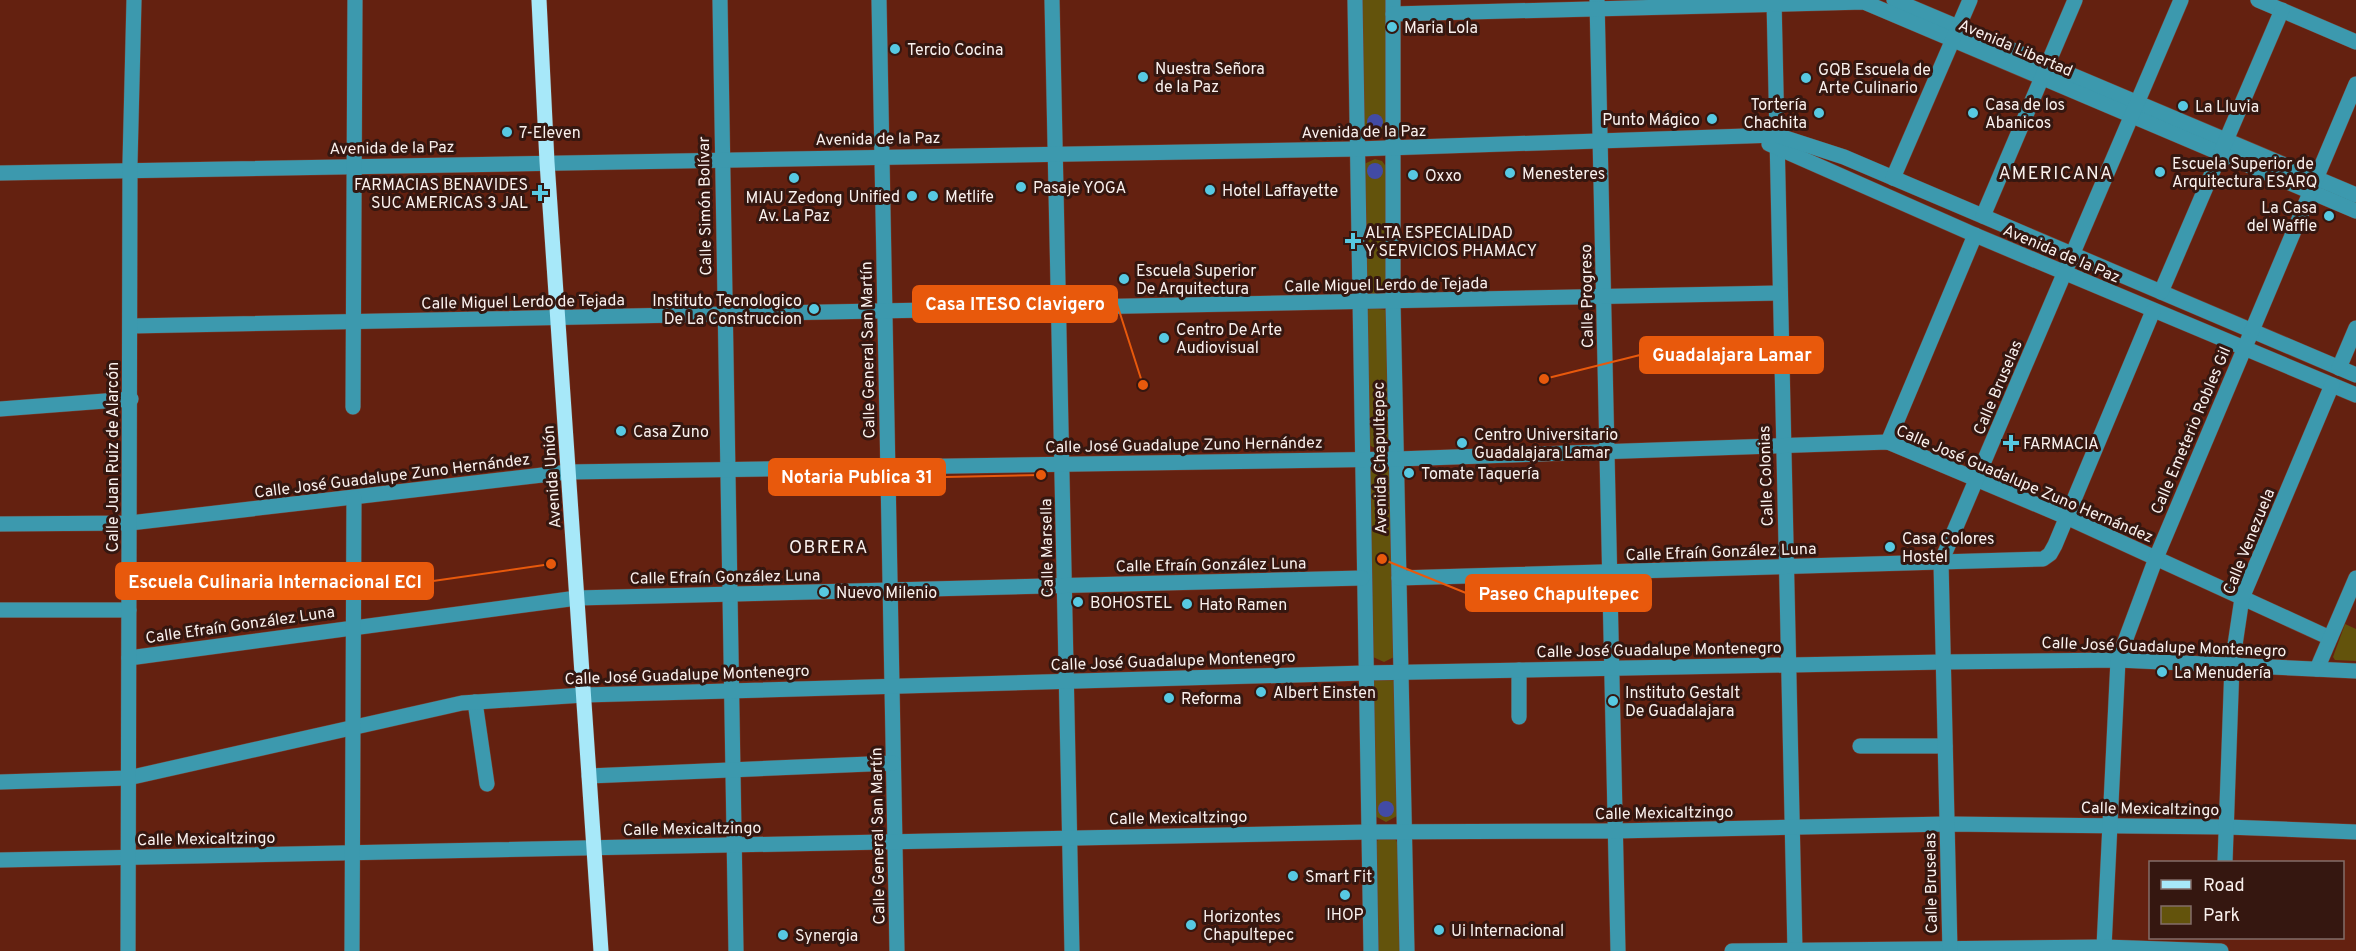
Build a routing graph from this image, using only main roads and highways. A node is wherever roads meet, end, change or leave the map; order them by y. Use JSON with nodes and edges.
{"nodes":[{"id":1,"x":539,"y":0,"type":"edge"},
{"id":2,"x":601,"y":951,"type":"edge"}],
"edges":[{"from":1,"to":2,"type":"main road","name":"Avenida Unión"}]}
